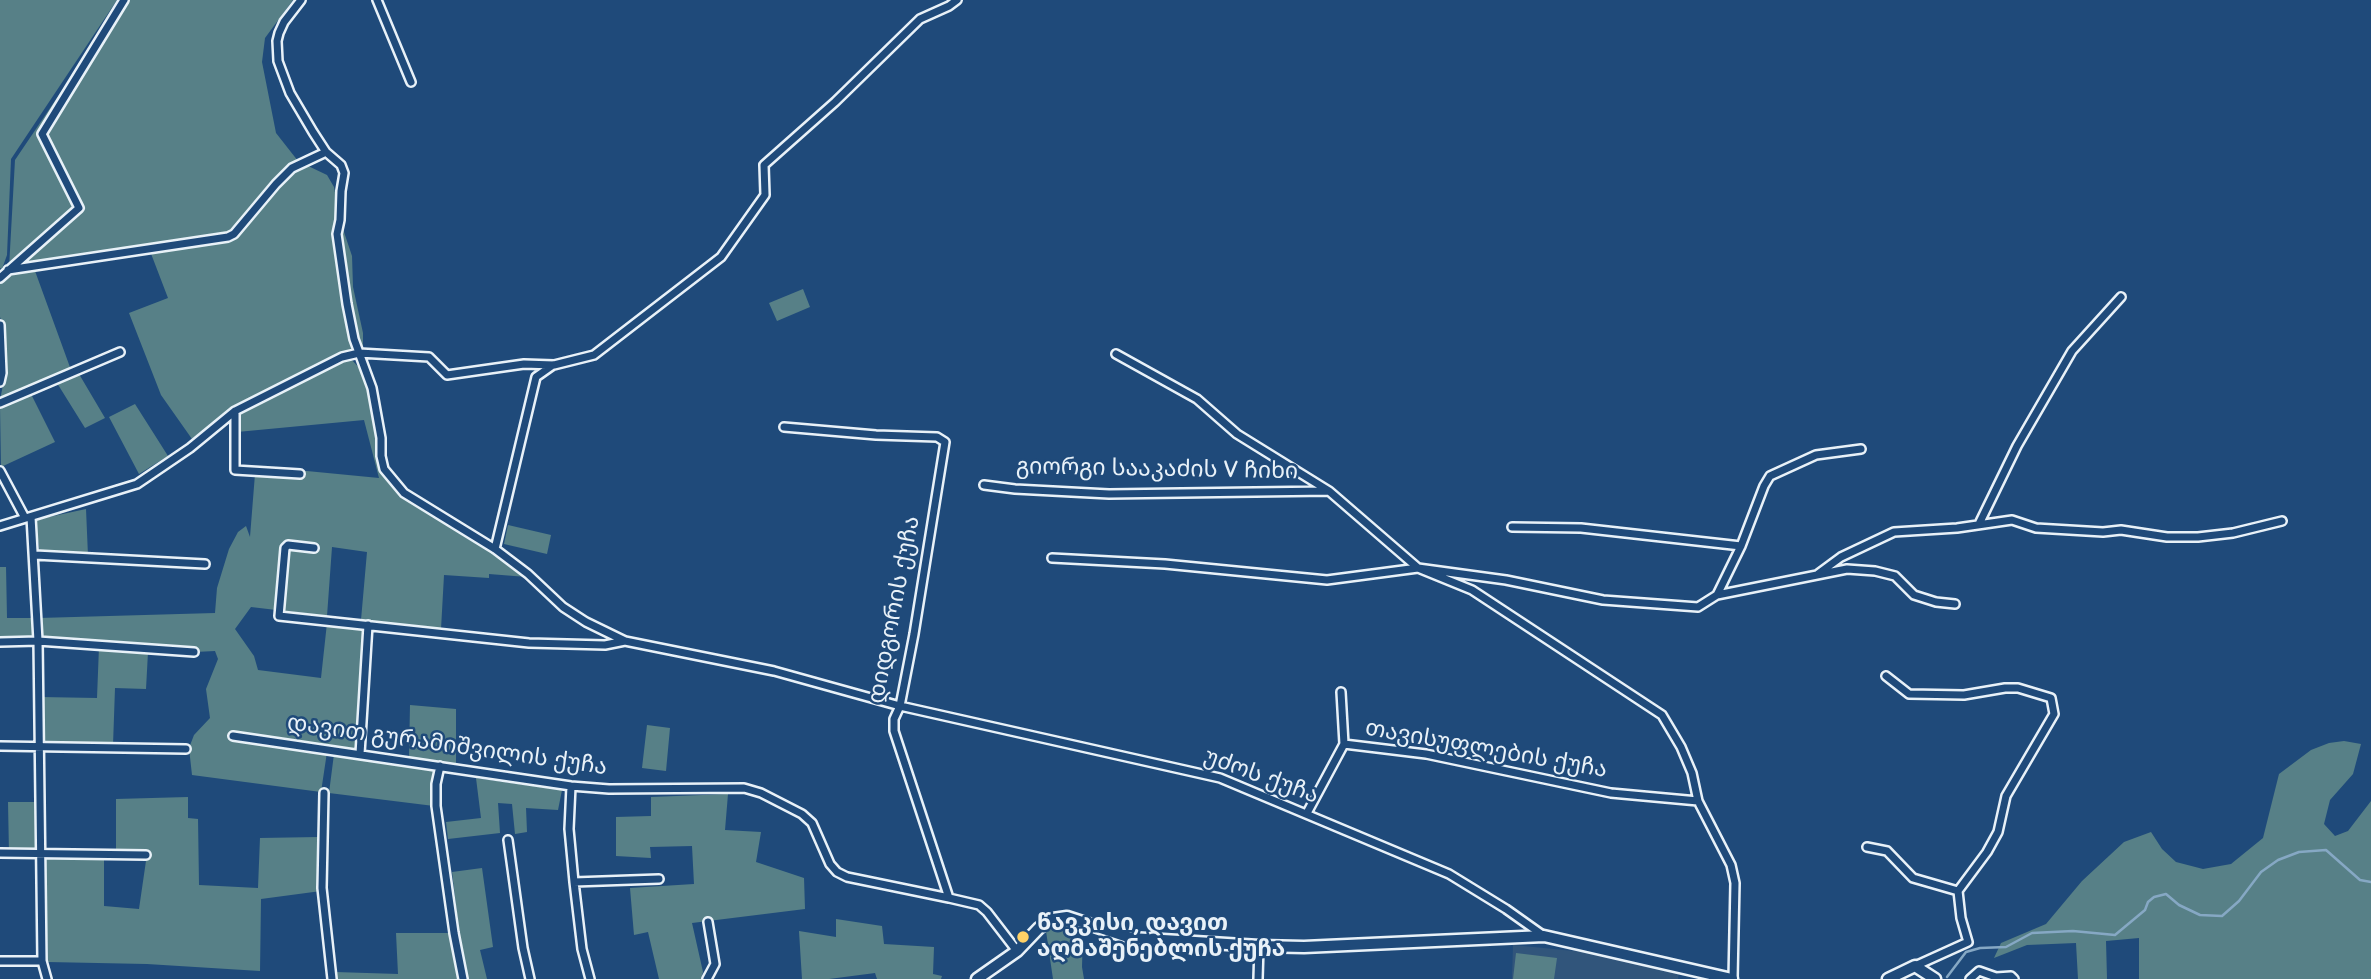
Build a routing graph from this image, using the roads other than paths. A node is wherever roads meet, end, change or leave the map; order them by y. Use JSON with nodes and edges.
{"nodes":[{"id":1,"x":124,"y":0,"type":"edge"},
{"id":2,"x":301,"y":0,"type":"edge"},
{"id":3,"x":377,"y":0,"type":"edge"},
{"id":4,"x":957,"y":0,"type":"edge"},
{"id":5,"x":411,"y":82,"type":"dead end"},
{"id":6,"x":327,"y":152,"type":"junction"},
{"id":7,"x":8,"y":270,"type":"junction"},
{"id":8,"x":0,"y":278,"type":"edge"},
{"id":9,"x":2121,"y":297,"type":"dead end"},
{"id":10,"x":0,"y":325,"type":"edge"},
{"id":11,"x":120,"y":352,"type":"dead end"},
{"id":12,"x":359,"y":353,"type":"junction"},
{"id":13,"x":1116,"y":354,"type":"dead end"},
{"id":14,"x":554,"y":365,"type":"junction"},
{"id":15,"x":0,"y":382,"type":"edge"},
{"id":16,"x":0,"y":403,"type":"edge"},
{"id":17,"x":235,"y":411,"type":"junction"},
{"id":18,"x":784,"y":427,"type":"dead end"},
{"id":19,"x":1861,"y":449,"type":"dead end"},
{"id":20,"x":0,"y":471,"type":"edge"},
{"id":21,"x":300,"y":474,"type":"dead end"},
{"id":22,"x":984,"y":485,"type":"dead end"},
{"id":23,"x":1329,"y":491,"type":"junction"},
{"id":24,"x":28,"y":517,"type":"junction"},
{"id":25,"x":2282,"y":521,"type":"dead end"},
{"id":26,"x":1979,"y":524,"type":"junction"},
{"id":27,"x":0,"y":526,"type":"edge"},
{"id":28,"x":1512,"y":527,"type":"dead end"},
{"id":29,"x":1741,"y":546,"type":"junction"},
{"id":30,"x":314,"y":548,"type":"dead end"},
{"id":31,"x":495,"y":549,"type":"junction"},
{"id":32,"x":34,"y":555,"type":"junction"},
{"id":33,"x":1052,"y":558,"type":"dead end"},
{"id":34,"x":205,"y":564,"type":"dead end"},
{"id":35,"x":1419,"y":568,"type":"junction"},
{"id":36,"x":1818,"y":573,"type":"junction"},
{"id":37,"x":1717,"y":595,"type":"junction"},
{"id":38,"x":1955,"y":604,"type":"dead end"},
{"id":39,"x":368,"y":625,"type":"junction"},
{"id":40,"x":38,"y":641,"type":"junction"},
{"id":41,"x":625,"y":641,"type":"junction"},
{"id":42,"x":0,"y":642,"type":"edge"},
{"id":43,"x":194,"y":652,"type":"dead end"},
{"id":44,"x":1886,"y":676,"type":"dead end"},
{"id":45,"x":1341,"y":692,"type":"dead end"},
{"id":46,"x":900,"y":706,"type":"junction"},
{"id":47,"x":233,"y":736,"type":"dead end"},
{"id":48,"x":1344,"y":744,"type":"junction"},
{"id":49,"x":38,"y":745,"type":"junction"},
{"id":50,"x":0,"y":746,"type":"edge"},
{"id":51,"x":186,"y":749,"type":"dead end"},
{"id":52,"x":360,"y":754,"type":"junction"},
{"id":53,"x":440,"y":766,"type":"junction"},
{"id":54,"x":571,"y":786,"type":"junction"},
{"id":55,"x":324,"y":793,"type":"dead end"},
{"id":56,"x":1698,"y":801,"type":"junction"},
{"id":57,"x":1307,"y":813,"type":"junction"},
{"id":58,"x":508,"y":840,"type":"dead end"},
{"id":59,"x":1867,"y":847,"type":"dead end"},
{"id":60,"x":0,"y":853,"type":"edge"},
{"id":61,"x":40,"y":853,"type":"junction"},
{"id":62,"x":146,"y":855,"type":"dead end"},
{"id":63,"x":659,"y":879,"type":"dead end"},
{"id":64,"x":573,"y":882,"type":"junction"},
{"id":65,"x":1958,"y":891,"type":"junction"},
{"id":66,"x":949,"y":898,"type":"junction"},
{"id":67,"x":708,"y":922,"type":"dead end"},
{"id":68,"x":1545,"y":936,"type":"junction"},
{"id":69,"x":1259,"y":946,"type":"junction"},
{"id":70,"x":1017,"y":951,"type":"junction"},
{"id":71,"x":0,"y":961,"type":"edge"},
{"id":72,"x":42,"y":961,"type":"junction"},
{"id":73,"x":1915,"y":966,"type":"junction"},
{"id":74,"x":47,"y":979,"type":"edge"},
{"id":75,"x":332,"y":979,"type":"edge"},
{"id":76,"x":463,"y":979,"type":"edge"},
{"id":77,"x":530,"y":979,"type":"edge"},
{"id":78,"x":590,"y":979,"type":"edge"},
{"id":79,"x":707,"y":979,"type":"edge"},
{"id":80,"x":977,"y":979,"type":"edge"},
{"id":81,"x":1258,"y":979,"type":"edge"},
{"id":82,"x":1732,"y":979,"type":"edge"},
{"id":83,"x":1888,"y":979,"type":"edge"},
{"id":84,"x":1935,"y":979,"type":"edge"},
{"id":85,"x":1969,"y":979,"type":"edge"},
{"id":86,"x":2014,"y":979,"type":"edge"}],
"edges":[{"from":1,"to":7,"type":"street"},
{"from":2,"to":6,"type":"street"},
{"from":3,"to":5,"type":"street"},
{"from":4,"to":14,"type":"street"},
{"from":6,"to":7,"type":"street"},
{"from":6,"to":12,"type":"street"},
{"from":7,"to":8,"type":"street"},
{"from":9,"to":26,"type":"street"},
{"from":10,"to":15,"type":"street"},
{"from":11,"to":16,"type":"street"},
{"from":12,"to":14,"type":"street"},
{"from":12,"to":17,"type":"street"},
{"from":12,"to":31,"type":"street"},
{"from":13,"to":23,"type":"street"},
{"from":14,"to":31,"type":"street"},
{"from":17,"to":21,"type":"street"},
{"from":17,"to":24,"type":"street"},
{"from":18,"to":46,"type":"street","name":"დიდგორის ქუჩა"},
{"from":19,"to":29,"type":"street"},
{"from":20,"to":24,"type":"street"},
{"from":22,"to":23,"type":"street","name":"გიორგი სააკაძის V ჩიხი"},
{"from":23,"to":35,"type":"street"},
{"from":24,"to":27,"type":"street"},
{"from":24,"to":32,"type":"street"},
{"from":25,"to":26,"type":"street"},
{"from":26,"to":36,"type":"street"},
{"from":28,"to":29,"type":"street"},
{"from":29,"to":37,"type":"street"},
{"from":30,"to":39,"type":"street"},
{"from":31,"to":41,"type":"street"},
{"from":32,"to":34,"type":"street"},
{"from":32,"to":40,"type":"street"},
{"from":33,"to":35,"type":"street"},
{"from":35,"to":37,"type":"street"},
{"from":35,"to":56,"type":"street"},
{"from":36,"to":37,"type":"street"},
{"from":36,"to":38,"type":"street"},
{"from":39,"to":41,"type":"street"},
{"from":39,"to":52,"type":"street"},
{"from":40,"to":42,"type":"street"},
{"from":40,"to":43,"type":"street"},
{"from":40,"to":49,"type":"street"},
{"from":41,"to":46,"type":"street","name":"უძოს ქუჩა"},
{"from":44,"to":65,"type":"street"},
{"from":45,"to":48,"type":"street"},
{"from":46,"to":57,"type":"street","name":"უძოს ქუჩა"},
{"from":46,"to":66,"type":"street","name":"დიდგორის ქუჩა"},
{"from":47,"to":52,"type":"street","name":"დავით გურამიშვილის ქუჩა"},
{"from":48,"to":56,"type":"street","name":"თავისუფლების ქუჩა"},
{"from":48,"to":57,"type":"street","name":"თავისუფლების ქუჩა"},
{"from":49,"to":50,"type":"street"},
{"from":49,"to":51,"type":"street"},
{"from":49,"to":61,"type":"street"},
{"from":52,"to":53,"type":"street","name":"დავით გურამიშვილის ქუჩა"},
{"from":53,"to":54,"type":"street","name":"დავით გურამიშვილის ქუჩა"},
{"from":53,"to":76,"type":"street"},
{"from":54,"to":64,"type":"street"},
{"from":54,"to":66,"type":"street","name":"დავით გურამიშვილის ქუჩა"},
{"from":55,"to":75,"type":"street"},
{"from":56,"to":82,"type":"street"},
{"from":57,"to":68,"type":"street","name":"უძოს ქუჩა"},
{"from":58,"to":77,"type":"street"},
{"from":59,"to":65,"type":"street"},
{"from":60,"to":61,"type":"street"},
{"from":61,"to":62,"type":"street"},
{"from":61,"to":72,"type":"street"},
{"from":63,"to":64,"type":"street"},
{"from":64,"to":78,"type":"street"},
{"from":65,"to":73,"type":"street"},
{"from":66,"to":70,"type":"street"},
{"from":67,"to":79,"type":"street"},
{"from":68,"to":69,"type":"street"},
{"from":68,"to":82,"type":"street"},
{"from":69,"to":70,"type":"street"},
{"from":69,"to":81,"type":"street"},
{"from":70,"to":80,"type":"street"},
{"from":71,"to":72,"type":"street"},
{"from":72,"to":74,"type":"street"},
{"from":73,"to":83,"type":"street"},
{"from":73,"to":84,"type":"street"},
{"from":85,"to":86,"type":"street"}]}
